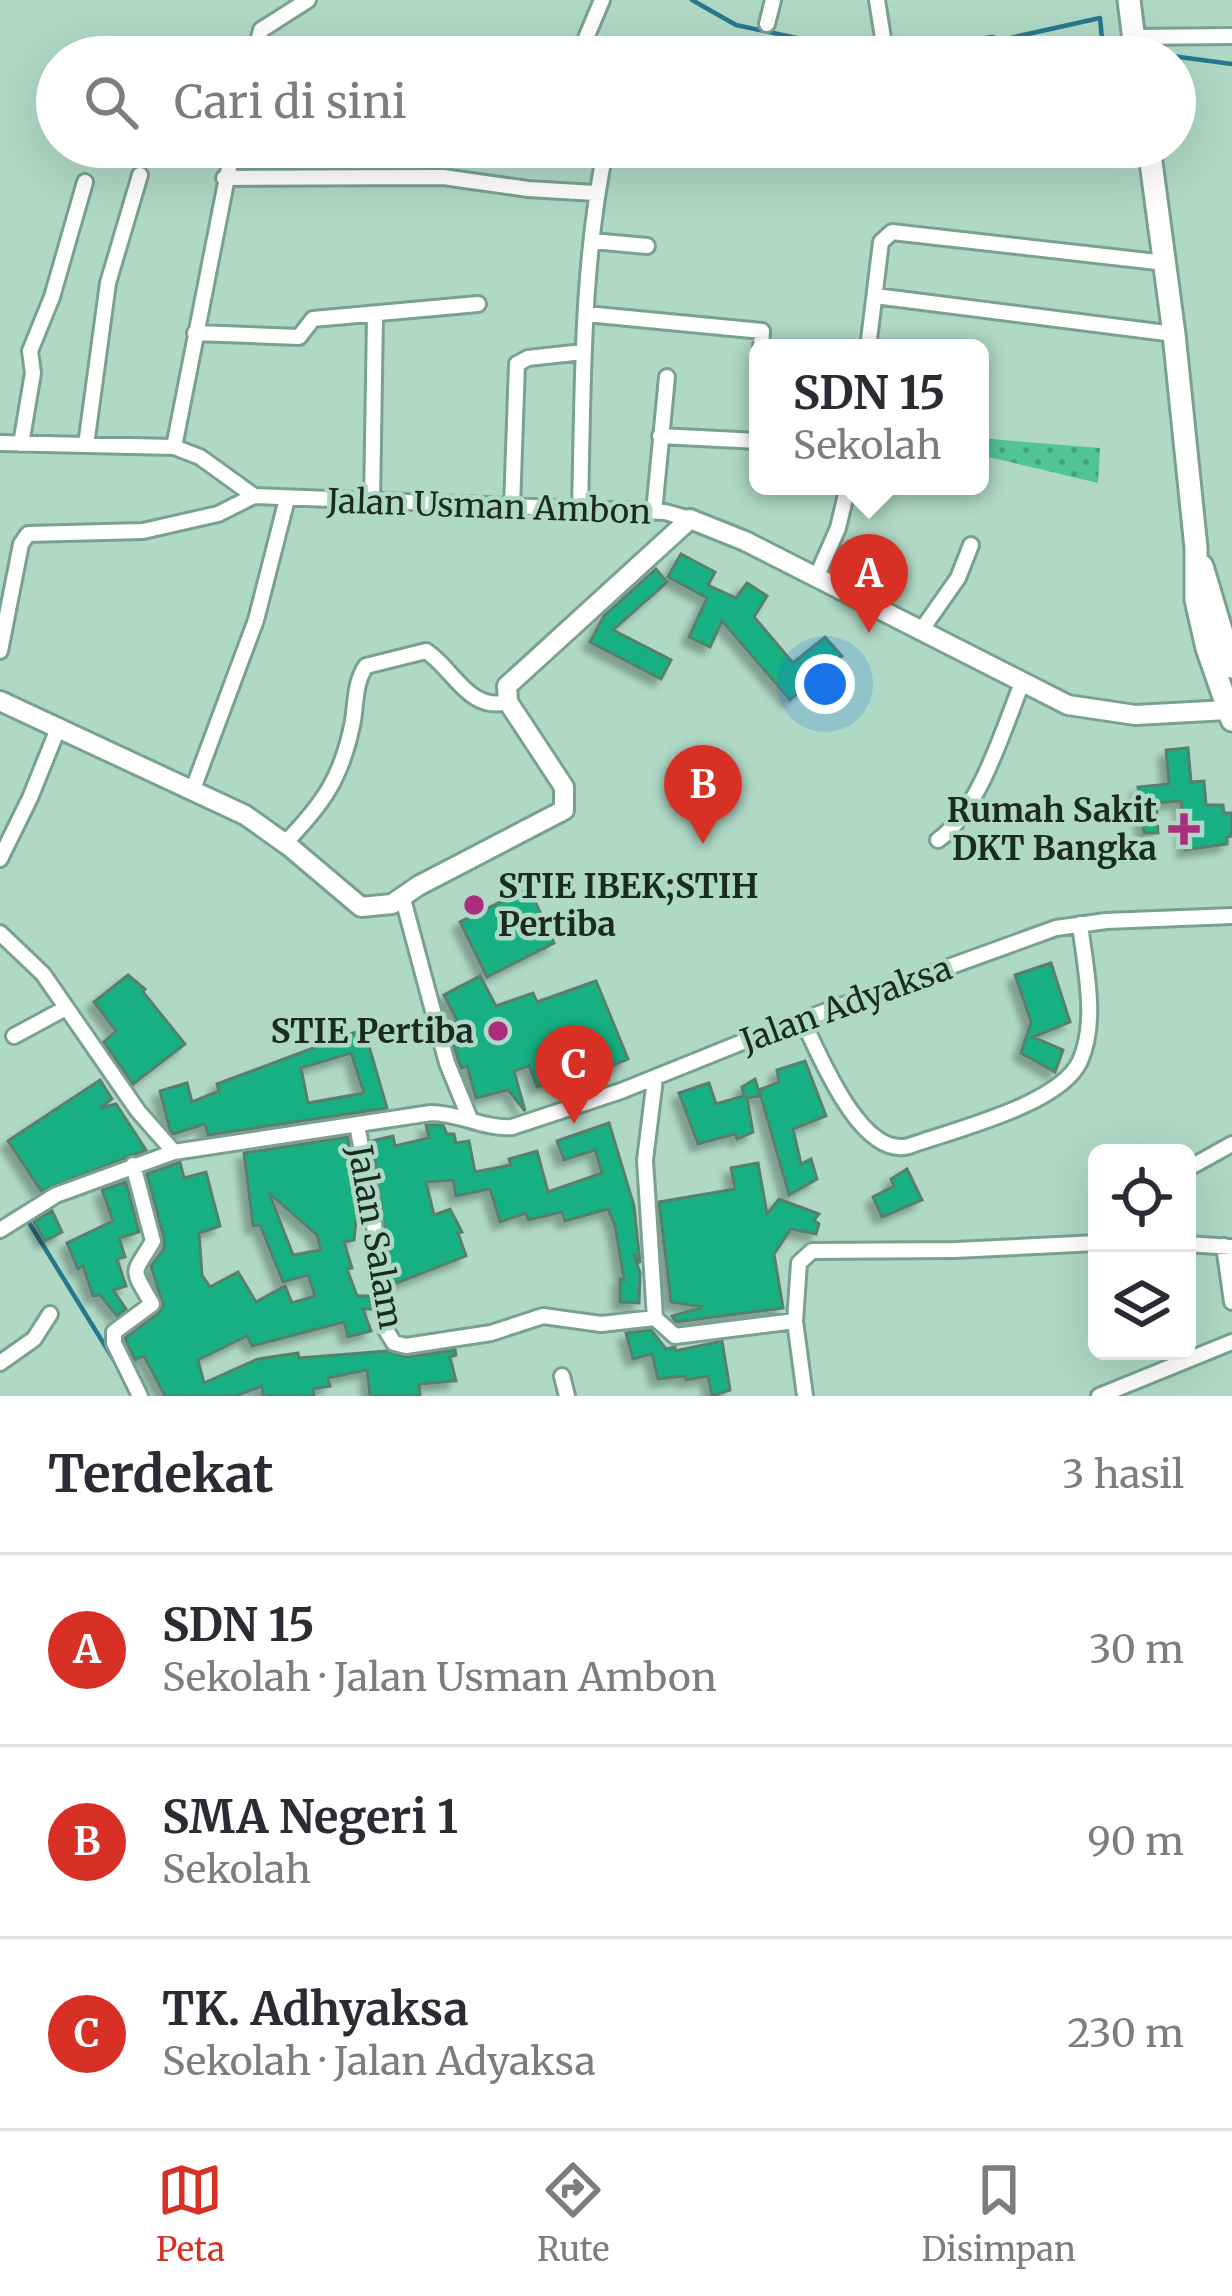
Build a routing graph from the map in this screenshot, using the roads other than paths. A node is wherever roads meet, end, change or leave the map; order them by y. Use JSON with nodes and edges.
{"nodes":[{"id":1,"x":308,"y":0,"type":"edge"},
{"id":2,"x":602,"y":0,"type":"edge"},
{"id":3,"x":773,"y":0,"type":"edge"},
{"id":4,"x":877,"y":0,"type":"edge"},
{"id":5,"x":1129,"y":0,"type":"edge"},
{"id":6,"x":767,"y":24,"type":"dead end"},
{"id":7,"x":1232,"y":35,"type":"edge"},
{"id":8,"x":259,"y":36,"type":"edge"},
{"id":9,"x":587,"y":36,"type":"edge"},
{"id":10,"x":883,"y":36,"type":"edge"},
{"id":11,"x":1134,"y":36,"type":"edge"},
{"id":12,"x":1196,"y":39,"type":"edge"},
{"id":13,"x":227,"y":168,"type":"edge"},
{"id":14,"x":601,"y":168,"type":"edge"},
{"id":15,"x":1152,"y":168,"type":"edge"},
{"id":16,"x":140,"y":175,"type":"dead end"},
{"id":17,"x":224,"y":178,"type":"junction"},
{"id":18,"x":85,"y":182,"type":"dead end"},
{"id":19,"x":595,"y":193,"type":"junction"},
{"id":20,"x":592,"y":241,"type":"junction"},
{"id":21,"x":647,"y":246,"type":"dead end"},
{"id":22,"x":1166,"y":263,"type":"junction"},
{"id":23,"x":875,"y":296,"type":"junction"},
{"id":24,"x":478,"y":304,"type":"dead end"},
{"id":25,"x":586,"y":314,"type":"junction"},
{"id":26,"x":375,"y":316,"type":"junction"},
{"id":27,"x":195,"y":334,"type":"junction"},
{"id":28,"x":1174,"y":334,"type":"junction"},
{"id":29,"x":762,"y":339,"type":"edge"},
{"id":30,"x":869,"y":339,"type":"edge"},
{"id":31,"x":583,"y":352,"type":"junction"},
{"id":32,"x":667,"y":377,"type":"dead end"},
{"id":33,"x":660,"y":436,"type":"junction"},
{"id":34,"x":749,"y":441,"type":"edge"},
{"id":35,"x":0,"y":443,"type":"edge"},
{"id":36,"x":21,"y":444,"type":"junction"},
{"id":37,"x":86,"y":445,"type":"junction"},
{"id":38,"x":174,"y":447,"type":"junction"},
{"id":39,"x":846,"y":495,"type":"edge"},
{"id":40,"x":254,"y":496,"type":"junction"},
{"id":41,"x":287,"y":500,"type":"junction"},
{"id":42,"x":372,"y":502,"type":"junction"},
{"id":43,"x":512,"y":507,"type":"junction"},
{"id":44,"x":580,"y":510,"type":"junction"},
{"id":45,"x":654,"y":512,"type":"junction"},
{"id":46,"x":690,"y":519,"type":"junction"},
{"id":47,"x":970,"y":545,"type":"dead end"},
{"id":48,"x":1196,"y":548,"type":"junction"},
{"id":49,"x":816,"y":578,"type":"junction"},
{"id":50,"x":920,"y":632,"type":"junction"},
{"id":51,"x":0,"y":651,"type":"edge"},
{"id":52,"x":1232,"y":667,"type":"edge"},
{"id":53,"x":1022,"y":683,"type":"junction"},
{"id":54,"x":0,"y":701,"type":"edge"},
{"id":55,"x":508,"y":702,"type":"junction"},
{"id":56,"x":1230,"y":715,"type":"edge"},
{"id":57,"x":58,"y":726,"type":"junction"},
{"id":58,"x":193,"y":789,"type":"junction"},
{"id":59,"x":6,"y":836,"type":"edge"},
{"id":60,"x":938,"y":840,"type":"dead end"},
{"id":61,"x":285,"y":843,"type":"junction"},
{"id":62,"x":0,"y":859,"type":"edge"},
{"id":63,"x":398,"y":902,"type":"junction"},
{"id":64,"x":1232,"y":916,"type":"edge"},
{"id":65,"x":1080,"y":924,"type":"junction"},
{"id":66,"x":0,"y":933,"type":"edge"},
{"id":67,"x":66,"y":1008,"type":"junction"},
{"id":68,"x":802,"y":1021,"type":"junction"},
{"id":69,"x":14,"y":1036,"type":"dead end"},
{"id":70,"x":655,"y":1079,"type":"junction"},
{"id":71,"x":470,"y":1119,"type":"junction"},
{"id":72,"x":357,"y":1125,"type":"junction"},
{"id":73,"x":1232,"y":1144,"type":"edge"},
{"id":74,"x":174,"y":1152,"type":"junction"},
{"id":75,"x":1196,"y":1164,"type":"edge"},
{"id":76,"x":133,"y":1165,"type":"junction"},
{"id":77,"x":0,"y":1230,"type":"edge"},
{"id":78,"x":1088,"y":1243,"type":"edge"},
{"id":79,"x":1196,"y":1244,"type":"edge"},
{"id":80,"x":1228,"y":1246,"type":"edge"},
{"id":81,"x":1232,"y":1302,"type":"edge"},
{"id":82,"x":50,"y":1314,"type":"dead end"},
{"id":83,"x":655,"y":1318,"type":"junction"},
{"id":84,"x":795,"y":1321,"type":"junction"},
{"id":85,"x":1232,"y":1342,"type":"edge"},
{"id":86,"x":0,"y":1363,"type":"edge"},
{"id":87,"x":562,"y":1376,"type":"dead end"},
{"id":88,"x":140,"y":1396,"type":"edge"},
{"id":89,"x":567,"y":1396,"type":"edge"},
{"id":90,"x":805,"y":1396,"type":"edge"},
{"id":91,"x":1099,"y":1396,"type":"edge"}],
"edges":[{"from":1,"to":8,"type":"street"},
{"from":2,"to":9,"type":"street"},
{"from":3,"to":6,"type":"street"},
{"from":4,"to":10,"type":"street"},
{"from":5,"to":11,"type":"main road"},
{"from":7,"to":12,"type":"street"},
{"from":13,"to":17,"type":"street"},
{"from":14,"to":19,"type":"street"},
{"from":15,"to":22,"type":"main road"},
{"from":16,"to":37,"type":"street"},
{"from":17,"to":19,"type":"street"},
{"from":17,"to":27,"type":"street"},
{"from":18,"to":36,"type":"street"},
{"from":19,"to":20,"type":"street"},
{"from":20,"to":21,"type":"street"},
{"from":20,"to":25,"type":"street"},
{"from":22,"to":23,"type":"street"},
{"from":22,"to":28,"type":"main road"},
{"from":23,"to":28,"type":"street"},
{"from":23,"to":30,"type":"street"},
{"from":24,"to":26,"type":"street"},
{"from":25,"to":29,"type":"street"},
{"from":25,"to":31,"type":"street"},
{"from":26,"to":27,"type":"street"},
{"from":26,"to":42,"type":"street"},
{"from":27,"to":38,"type":"street"},
{"from":28,"to":48,"type":"main road"},
{"from":31,"to":43,"type":"street"},
{"from":31,"to":44,"type":"street"},
{"from":32,"to":33,"type":"street"},
{"from":33,"to":34,"type":"street"},
{"from":33,"to":45,"type":"street"},
{"from":35,"to":36,"type":"street"},
{"from":36,"to":37,"type":"street"},
{"from":37,"to":38,"type":"street"},
{"from":38,"to":40,"type":"street"},
{"from":39,"to":49,"type":"street"},
{"from":40,"to":41,"type":"street","name":"Jalan Usman Ambon"},
{"from":40,"to":51,"type":"street"},
{"from":41,"to":42,"type":"street","name":"Jalan Usman Ambon"},
{"from":41,"to":58,"type":"street"},
{"from":42,"to":43,"type":"street","name":"Jalan Usman Ambon"},
{"from":43,"to":44,"type":"street","name":"Jalan Usman Ambon"},
{"from":44,"to":45,"type":"street","name":"Jalan Usman Ambon"},
{"from":45,"to":46,"type":"street","name":"Jalan Usman Ambon"},
{"from":46,"to":49,"type":"street","name":"Jalan Usman Ambon"},
{"from":46,"to":55,"type":"street","name":"Jalan Usman Ambon"},
{"from":47,"to":50,"type":"street"},
{"from":48,"to":52,"type":"main road"},
{"from":48,"to":56,"type":"main road"},
{"from":49,"to":50,"type":"street","name":"Jalan Usman Ambon"},
{"from":50,"to":53,"type":"street","name":"Jalan Usman Ambon"},
{"from":53,"to":56,"type":"street","name":"Jalan Usman Ambon"},
{"from":53,"to":60,"type":"street"},
{"from":54,"to":57,"type":"street"},
{"from":55,"to":61,"type":"street"},
{"from":55,"to":63,"type":"street"},
{"from":57,"to":58,"type":"street"},
{"from":57,"to":59,"type":"street"},
{"from":58,"to":61,"type":"street"},
{"from":59,"to":62,"type":"street"},
{"from":61,"to":63,"type":"street"},
{"from":63,"to":71,"type":"street"},
{"from":64,"to":65,"type":"street","name":"Jalan Adyaksa"},
{"from":65,"to":68,"type":"street","name":"Jalan Adyaksa"},
{"from":65,"to":68,"type":"street"},
{"from":66,"to":67,"type":"street"},
{"from":67,"to":69,"type":"street"},
{"from":67,"to":74,"type":"street"},
{"from":68,"to":70,"type":"street","name":"Jalan Adyaksa"},
{"from":70,"to":71,"type":"street","name":"Jalan Adyaksa"},
{"from":70,"to":83,"type":"street"},
{"from":71,"to":72,"type":"street","name":"Jalan Adyaksa"},
{"from":72,"to":74,"type":"street","name":"Jalan Adyaksa"},
{"from":72,"to":83,"type":"street","name":"Jalan Salam"},
{"from":73,"to":75,"type":"street"},
{"from":74,"to":76,"type":"street","name":"Jalan Adyaksa"},
{"from":76,"to":77,"type":"street","name":"Jalan Adyaksa"},
{"from":76,"to":88,"type":"street"},
{"from":78,"to":84,"type":"street"},
{"from":79,"to":80,"type":"street"},
{"from":80,"to":81,"type":"street"},
{"from":82,"to":86,"type":"street"},
{"from":83,"to":84,"type":"street"},
{"from":84,"to":90,"type":"street"},
{"from":85,"to":91,"type":"street"},
{"from":87,"to":89,"type":"street"}]}
